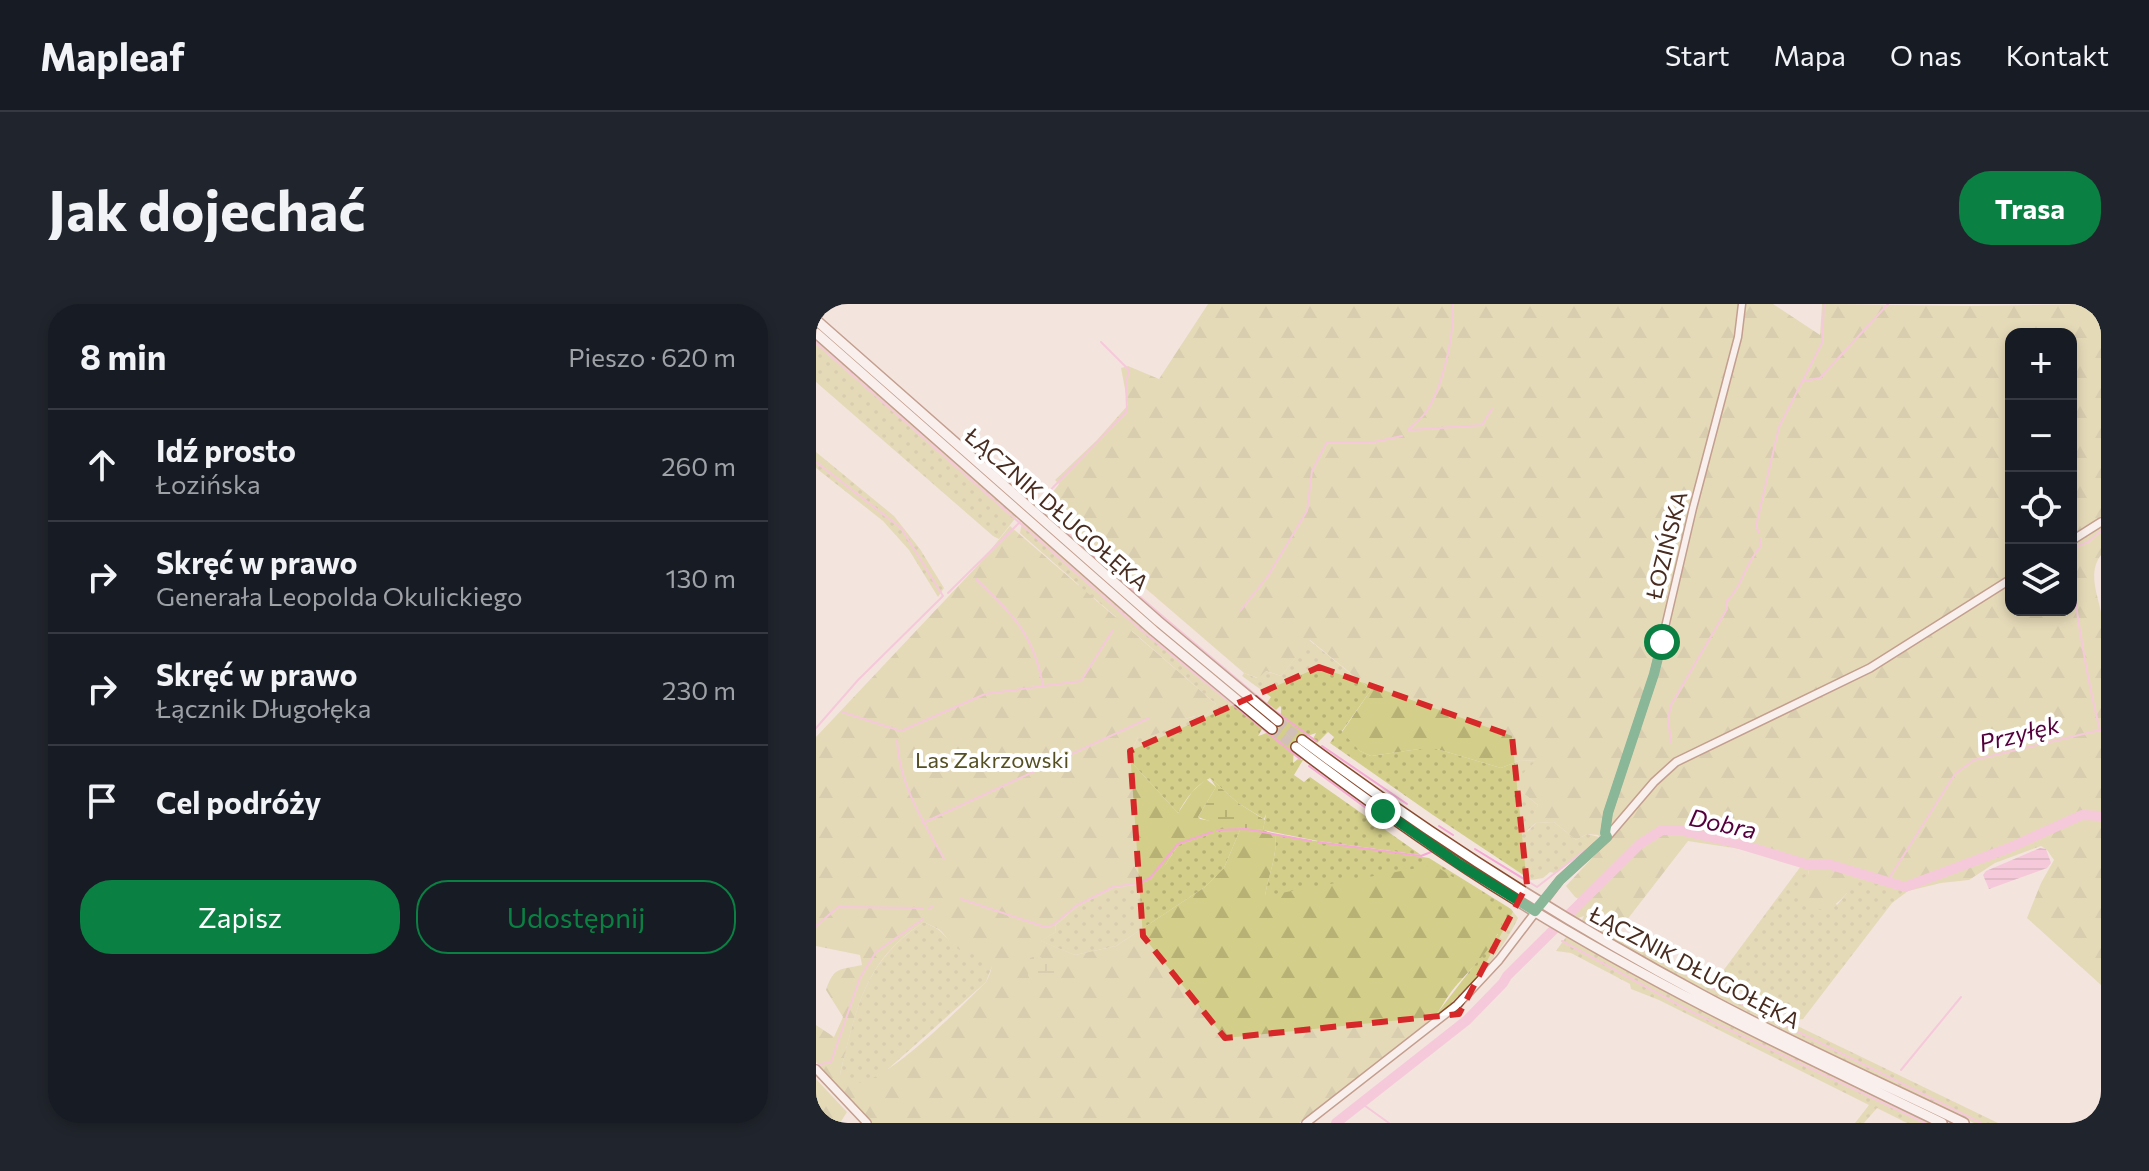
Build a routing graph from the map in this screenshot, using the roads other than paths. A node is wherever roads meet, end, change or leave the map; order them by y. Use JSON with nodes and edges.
{"nodes":[{"id":1,"x":1742,"y":304,"type":"edge"},
{"id":2,"x":816,"y":320,"type":"edge"},
{"id":3,"x":816,"y":333,"type":"edge"},
{"id":4,"x":2101,"y":522,"type":"edge"},
{"id":5,"x":2077,"y":537,"type":"edge"},
{"id":6,"x":2005,"y":583,"type":"edge"},
{"id":7,"x":1299,"y":743,"type":"tunnel mouth"},
{"id":8,"x":1607,"y":837,"type":"junction"},
{"id":9,"x":1538,"y":907,"type":"junction"},
{"id":10,"x":1574,"y":928,"type":"junction"},
{"id":11,"x":816,"y":1069,"type":"edge"},
{"id":12,"x":867,"y":1123,"type":"edge"},
{"id":13,"x":1306,"y":1123,"type":"edge"},
{"id":14,"x":1942,"y":1123,"type":"edge"},
{"id":15,"x":1964,"y":1123,"type":"edge"}],
"edges":[{"from":1,"to":8,"type":"street","name":"ŁOZIŃSKA"},
{"from":2,"to":3,"type":"main road","name":"ŁĄCZNIK DŁUGOŁĘKA"},
{"from":4,"to":5,"type":"street"},
{"from":6,"to":8,"type":"street"},
{"from":7,"to":9,"type":"main road","name":"ŁĄCZNIK DŁUGOŁĘKA"},
{"from":8,"to":9,"type":"street"},
{"from":9,"to":10,"type":"main road","name":"ŁĄCZNIK DŁUGOŁĘKA"},
{"from":9,"to":10,"type":"main road","name":"ŁĄCZNIK DŁUGOŁĘKA"},
{"from":9,"to":13,"type":"street"},
{"from":10,"to":14,"type":"main road","name":"ŁĄCZNIK DŁUGOŁĘKA"},
{"from":10,"to":15,"type":"main road","name":"ŁĄCZNIK DŁUGOŁĘKA"},
{"from":11,"to":12,"type":"street"}]}
